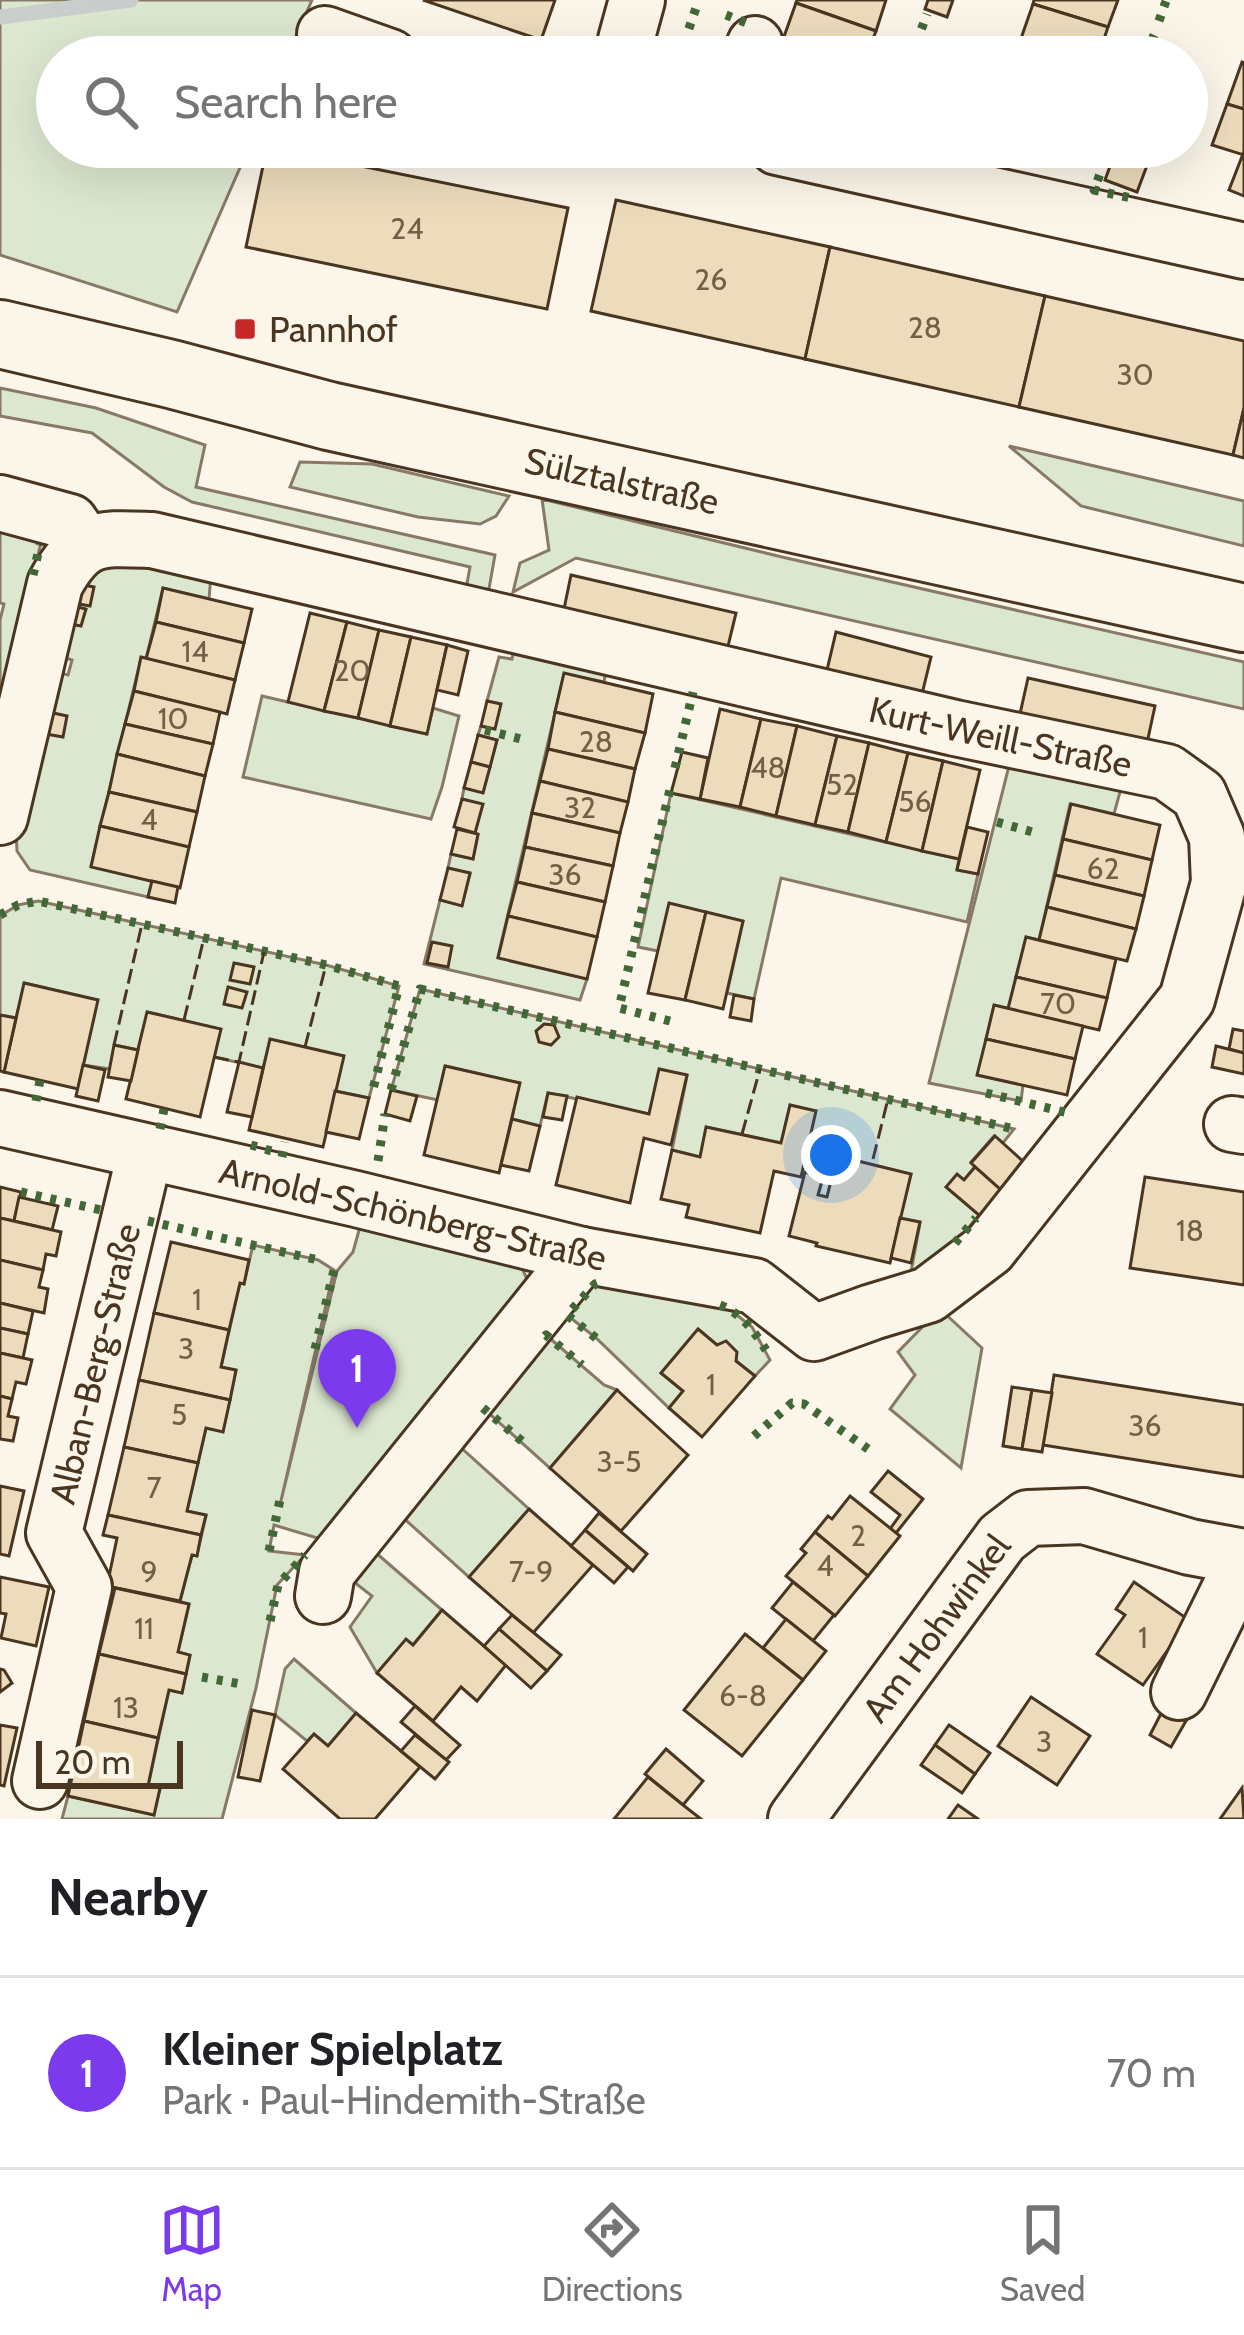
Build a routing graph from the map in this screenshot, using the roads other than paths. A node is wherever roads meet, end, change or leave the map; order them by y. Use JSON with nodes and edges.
{"nodes":[{"id":1,"x":637,"y":0,"type":"edge"},
{"id":2,"x":325,"y":34,"type":"dead end"},
{"id":3,"x":331,"y":36,"type":"edge"},
{"id":4,"x":627,"y":36,"type":"edge"},
{"id":5,"x":871,"y":168,"type":"edge"},
{"id":6,"x":1244,"y":251,"type":"edge"},
{"id":7,"x":0,"y":334,"type":"edge"},
{"id":8,"x":0,"y":503,"type":"edge"},
{"id":9,"x":97,"y":542,"type":"junction"},
{"id":10,"x":1244,"y":618,"type":"edge"},
{"id":11,"x":1222,"y":793,"type":"edge"},
{"id":12,"x":0,"y":817,"type":"edge"},
{"id":13,"x":0,"y":1118,"type":"edge"},
{"id":14,"x":145,"y":1153,"type":"junction"},
{"id":15,"x":582,"y":1255,"type":"junction"},
{"id":16,"x":814,"y":1333,"type":"joint"},
{"id":17,"x":1244,"y":1558,"type":"edge"},
{"id":18,"x":323,"y":1596,"type":"dead end"},
{"id":19,"x":1179,"y":1692,"type":"dead end"},
{"id":20,"x":40,"y":1781,"type":"dead end"},
{"id":21,"x":796,"y":1819,"type":"edge"}],
"edges":[{"from":1,"to":4,"type":"street"},
{"from":2,"to":3,"type":"street"},
{"from":5,"to":6,"type":"street"},
{"from":7,"to":10,"type":"main road","name":"Sülztalstraße"},
{"from":8,"to":9,"type":"street","name":"Kurt-Weill-Straße"},
{"from":9,"to":11,"type":"street","name":"Kurt-Weill-Straße"},
{"from":9,"to":12,"type":"street"},
{"from":11,"to":16,"type":"street","name":"Kurt-Weill-Straße"},
{"from":13,"to":14,"type":"street","name":"Arnold-Schönberg-Straße"},
{"from":14,"to":15,"type":"street","name":"Arnold-Schönberg-Straße"},
{"from":14,"to":20,"type":"street","name":"Alban-Berg-Straße"},
{"from":15,"to":16,"type":"street","name":"Arnold-Schönberg-Straße"},
{"from":15,"to":18,"type":"street"},
{"from":17,"to":19,"type":"street"},
{"from":17,"to":21,"type":"street","name":"Am Hohwinkel"}]}
